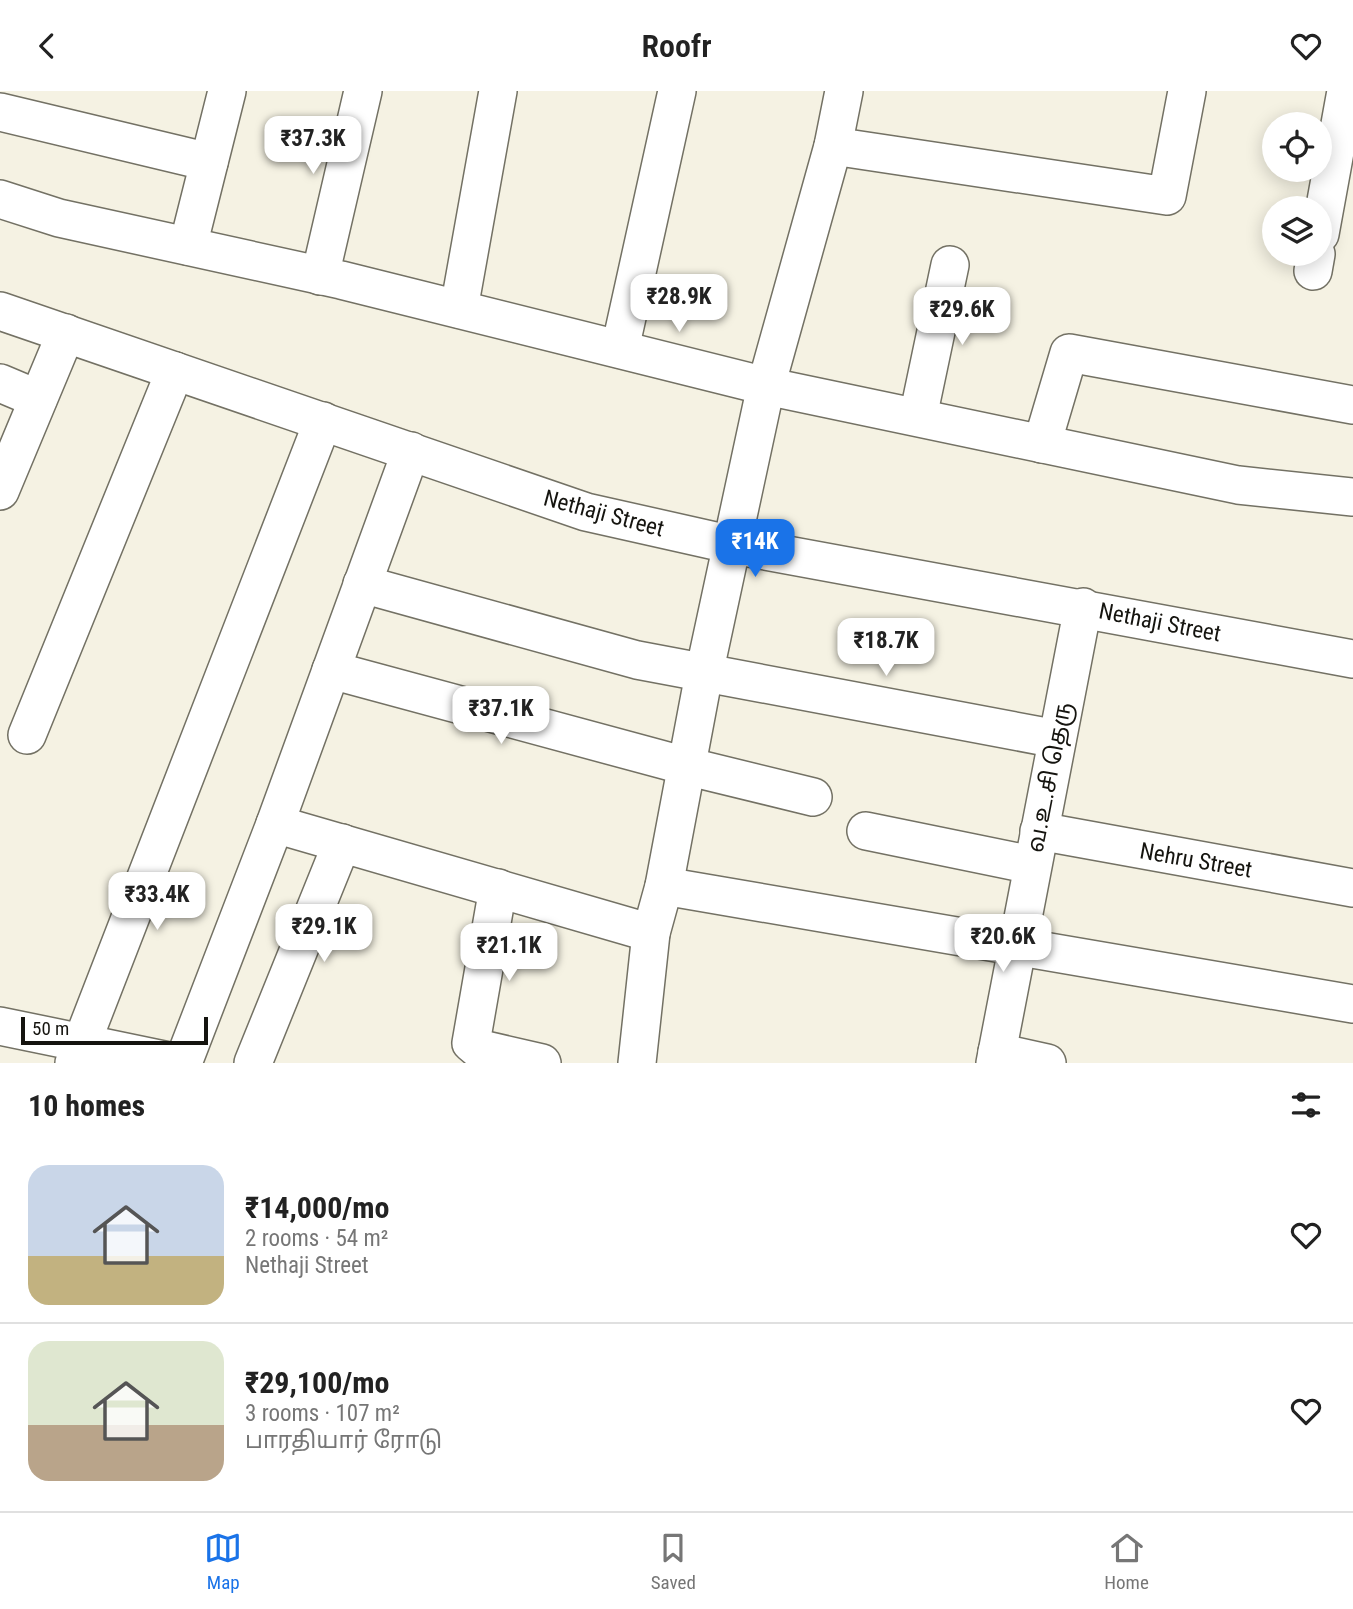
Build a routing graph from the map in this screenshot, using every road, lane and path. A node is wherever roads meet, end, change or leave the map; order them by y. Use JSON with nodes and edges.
{"nodes":[{"id":1,"x":227,"y":91,"type":"edge"},
{"id":2,"x":363,"y":91,"type":"edge"},
{"id":3,"x":498,"y":91,"type":"edge"},
{"id":4,"x":677,"y":91,"type":"edge"},
{"id":5,"x":844,"y":91,"type":"edge"},
{"id":6,"x":1186,"y":91,"type":"edge"},
{"id":7,"x":1346,"y":91,"type":"edge"},
{"id":8,"x":0,"y":112,"type":"edge"},
{"id":9,"x":833,"y":146,"type":"junction"},
{"id":10,"x":209,"y":162,"type":"junction"},
{"id":11,"x":1327,"y":196,"type":"edge"},
{"id":12,"x":0,"y":199,"type":"edge"},
{"id":13,"x":188,"y":246,"type":"junction"},
{"id":14,"x":950,"y":265,"type":"dead end"},
{"id":15,"x":320,"y":276,"type":"junction"},
{"id":16,"x":459,"y":309,"type":"junction"},
{"id":17,"x":0,"y":311,"type":"edge"},
{"id":18,"x":66,"y":333,"type":"junction"},
{"id":19,"x":620,"y":349,"type":"junction"},
{"id":20,"x":175,"y":371,"type":"junction"},
{"id":21,"x":0,"y":383,"type":"edge"},
{"id":22,"x":766,"y":386,"type":"junction"},
{"id":23,"x":38,"y":399,"type":"junction"},
{"id":24,"x":1353,"y":405,"type":"edge"},
{"id":25,"x":918,"y":417,"type":"junction"},
{"id":26,"x":323,"y":421,"type":"junction"},
{"id":27,"x":1042,"y":444,"type":"junction"},
{"id":28,"x":411,"y":451,"type":"junction"},
{"id":29,"x":0,"y":491,"type":"edge"},
{"id":30,"x":1353,"y":497,"type":"edge"},
{"id":31,"x":733,"y":545,"type":"junction"},
{"id":32,"x":362,"y":584,"type":"junction"},
{"id":33,"x":1083,"y":607,"type":"junction"},
{"id":34,"x":1353,"y":659,"type":"edge"},
{"id":35,"x":331,"y":670,"type":"junction"},
{"id":36,"x":704,"y":674,"type":"junction"},
{"id":37,"x":27,"y":735,"type":"dead end"},
{"id":38,"x":1057,"y":739,"type":"junction"},
{"id":39,"x":686,"y":766,"type":"junction"},
{"id":40,"x":813,"y":797,"type":"dead end"},
{"id":41,"x":275,"y":824,"type":"junction"},
{"id":42,"x":866,"y":831,"type":"dead end"},
{"id":43,"x":342,"y":843,"type":"junction"},
{"id":44,"x":1036,"y":848,"type":"junction"},
{"id":45,"x":664,"y":886,"type":"junction"},
{"id":46,"x":498,"y":888,"type":"junction"},
{"id":47,"x":1353,"y":888,"type":"edge"},
{"id":48,"x":651,"y":933,"type":"junction"},
{"id":49,"x":1016,"y":947,"type":"junction"},
{"id":50,"x":1353,"y":1004,"type":"edge"},
{"id":51,"x":1,"y":1028,"type":"edge"},
{"id":52,"x":78,"y":1053,"type":"edge"},
{"id":53,"x":996,"y":1057,"type":"edge"},
{"id":54,"x":181,"y":1063,"type":"edge"},
{"id":55,"x":253,"y":1063,"type":"edge"},
{"id":56,"x":542,"y":1063,"type":"edge"},
{"id":57,"x":637,"y":1063,"type":"edge"},
{"id":58,"x":1047,"y":1063,"type":"edge"}],
"edges":[{"from":1,"to":10,"type":"street"},
{"from":2,"to":15,"type":"street"},
{"from":3,"to":16,"type":"street"},
{"from":4,"to":19,"type":"street"},
{"from":5,"to":9,"type":"street"},
{"from":6,"to":9,"type":"street"},
{"from":7,"to":11,"type":"street"},
{"from":8,"to":10,"type":"street"},
{"from":9,"to":22,"type":"street"},
{"from":10,"to":13,"type":"street"},
{"from":12,"to":13,"type":"street"},
{"from":13,"to":15,"type":"street"},
{"from":14,"to":25,"type":"street"},
{"from":15,"to":16,"type":"street"},
{"from":16,"to":19,"type":"street"},
{"from":17,"to":18,"type":"street","name":"Nethaji Street"},
{"from":18,"to":20,"type":"street","name":"Nethaji Street"},
{"from":18,"to":23,"type":"street"},
{"from":19,"to":22,"type":"street"},
{"from":20,"to":26,"type":"street","name":"Nethaji Street"},
{"from":20,"to":37,"type":"street"},
{"from":21,"to":23,"type":"street"},
{"from":22,"to":25,"type":"street"},
{"from":22,"to":31,"type":"street"},
{"from":23,"to":29,"type":"street"},
{"from":24,"to":27,"type":"street"},
{"from":25,"to":27,"type":"street"},
{"from":26,"to":28,"type":"street","name":"Nethaji Street"},
{"from":26,"to":52,"type":"street"},
{"from":27,"to":30,"type":"street"},
{"from":28,"to":31,"type":"street","name":"Nethaji Street"},
{"from":28,"to":32,"type":"street"},
{"from":31,"to":33,"type":"street","name":"Nethaji Street"},
{"from":31,"to":36,"type":"street"},
{"from":32,"to":35,"type":"street"},
{"from":32,"to":36,"type":"street"},
{"from":33,"to":34,"type":"street","name":"Nethaji Street"},
{"from":33,"to":38,"type":"street","name":"வ.உ.சி தெரு"},
{"from":35,"to":39,"type":"street"},
{"from":35,"to":41,"type":"street"},
{"from":36,"to":38,"type":"street"},
{"from":36,"to":39,"type":"street"},
{"from":38,"to":44,"type":"street","name":"வ.உ.சி தெரு"},
{"from":39,"to":40,"type":"street"},
{"from":39,"to":45,"type":"street"},
{"from":41,"to":43,"type":"street"},
{"from":41,"to":54,"type":"street"},
{"from":42,"to":44,"type":"street","name":"Nehru Street"},
{"from":43,"to":46,"type":"street"},
{"from":43,"to":55,"type":"street"},
{"from":44,"to":47,"type":"street","name":"Nehru Street"},
{"from":44,"to":49,"type":"street","name":"வ.உ.சி தெரு"},
{"from":45,"to":48,"type":"street"},
{"from":45,"to":49,"type":"street"},
{"from":46,"to":48,"type":"street"},
{"from":46,"to":56,"type":"street"},
{"from":48,"to":57,"type":"street"},
{"from":49,"to":50,"type":"street"},
{"from":49,"to":53,"type":"street","name":"வ.உ.சி தெரு"},
{"from":51,"to":52,"type":"street"},
{"from":52,"to":54,"type":"street"},
{"from":53,"to":58,"type":"street"}]}
